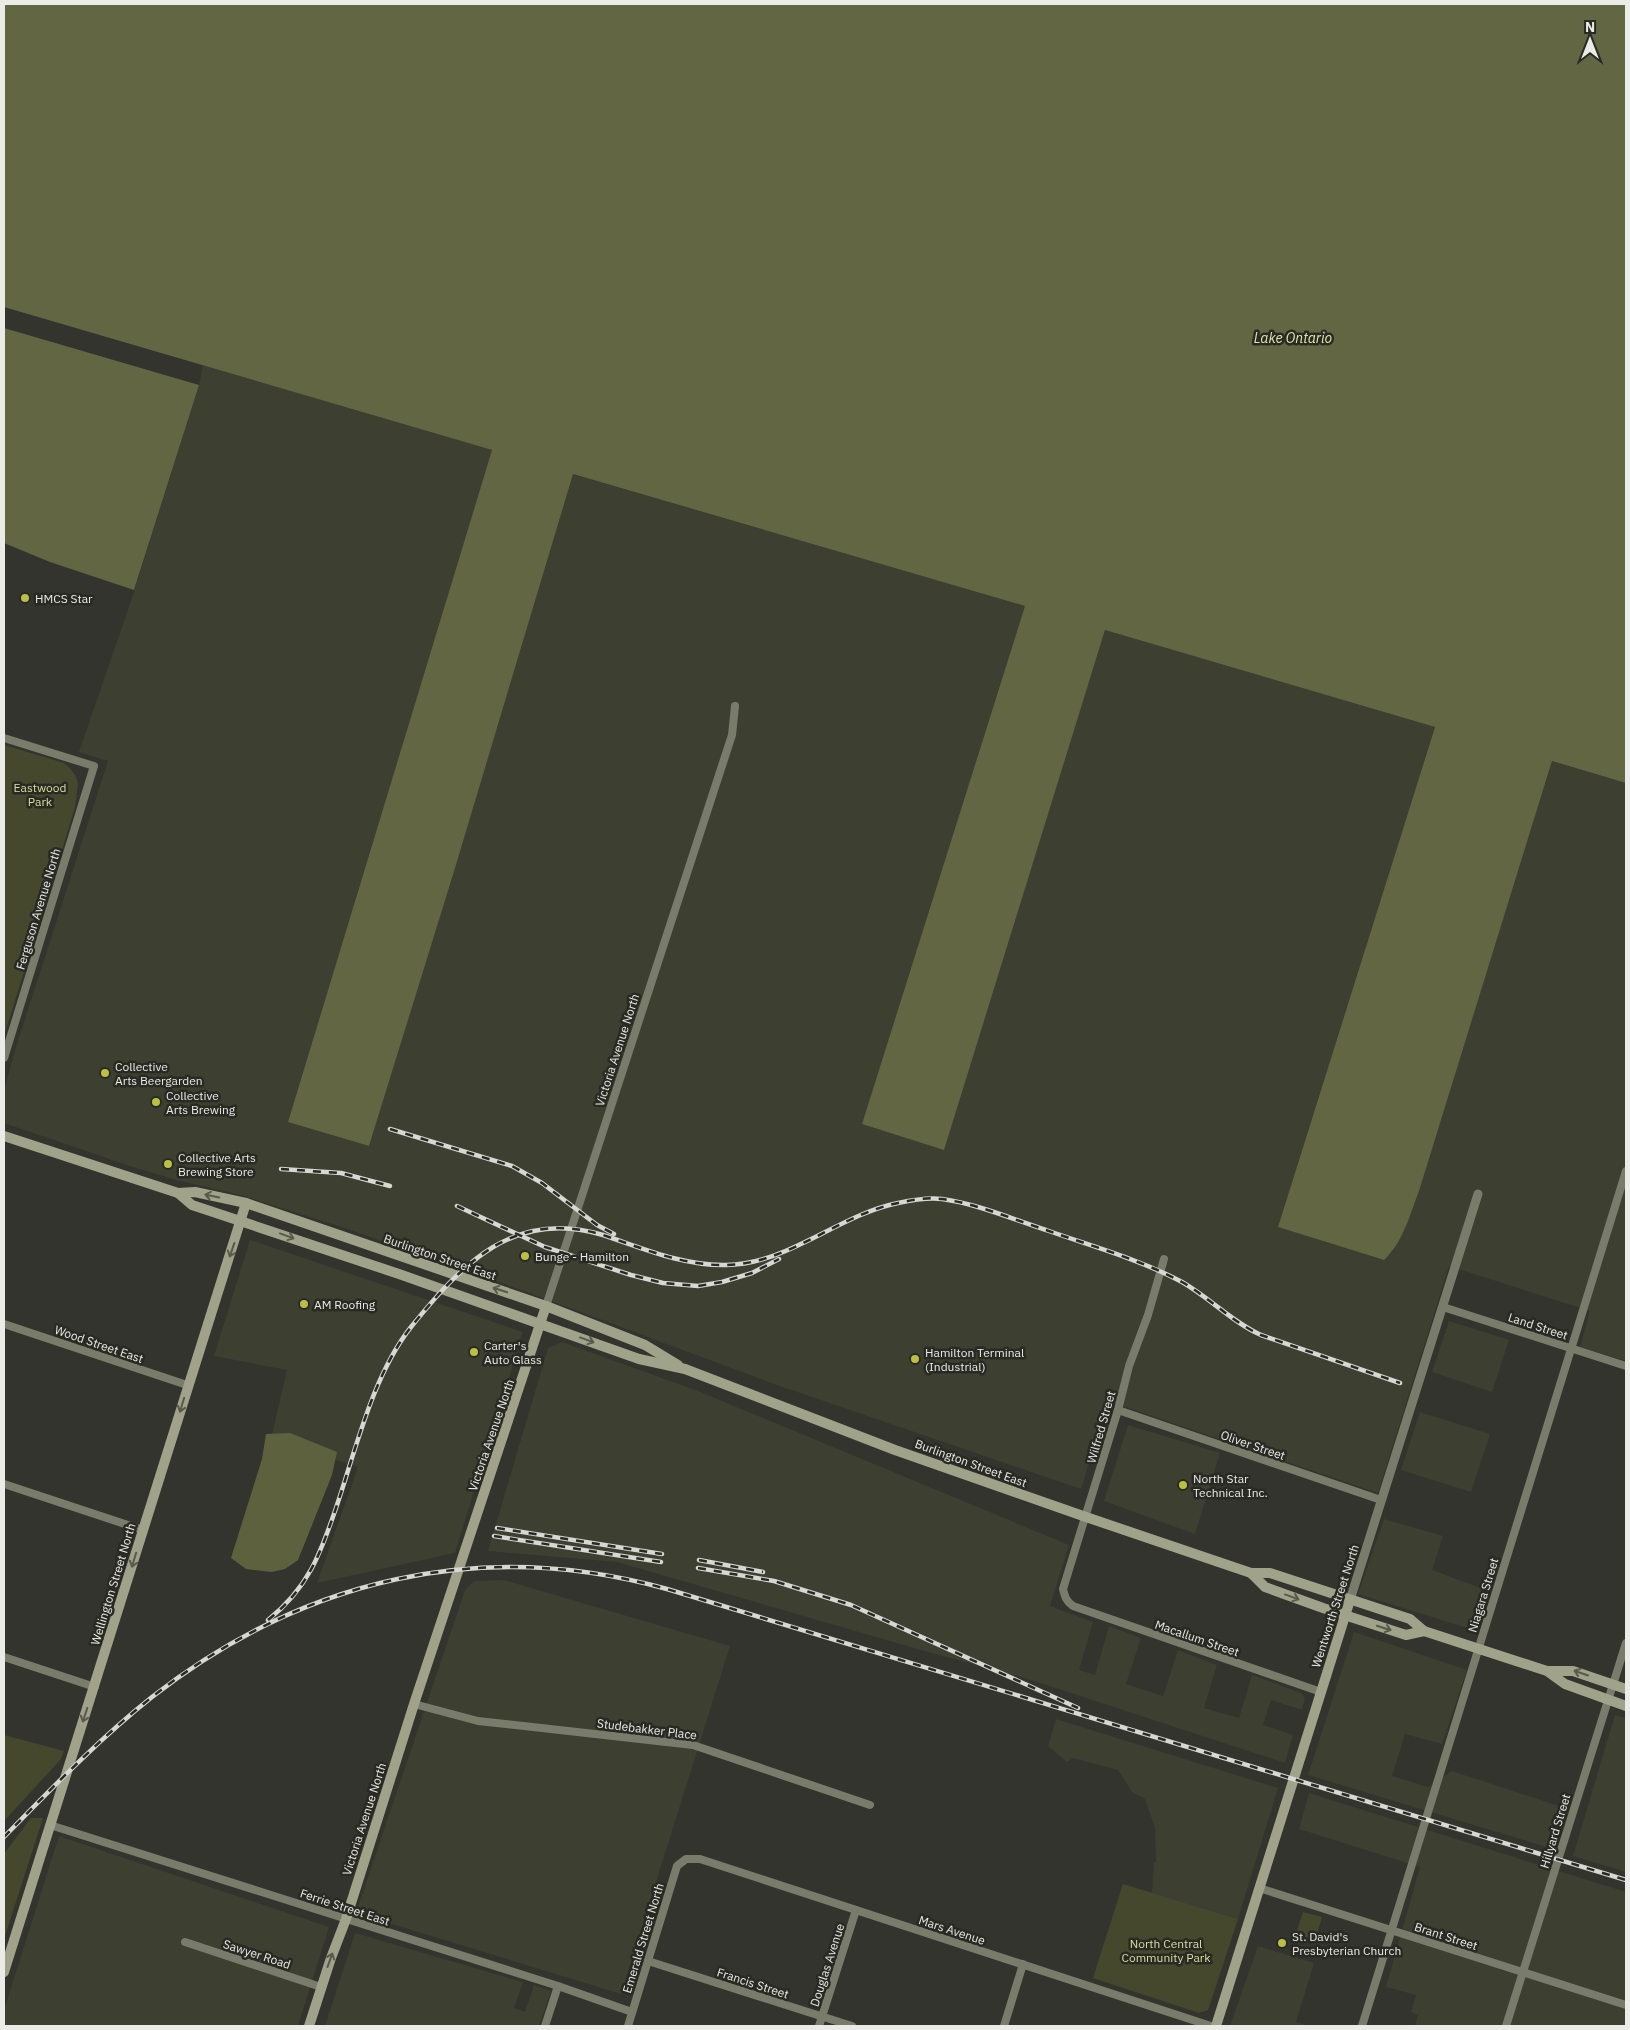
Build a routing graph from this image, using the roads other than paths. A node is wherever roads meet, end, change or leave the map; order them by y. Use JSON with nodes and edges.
{"nodes":[{"id":1,"x":735,"y":706,"type":"dead end"},
{"id":2,"x":4,"y":738,"type":"edge"},
{"id":3,"x":4,"y":1058,"type":"edge"},
{"id":4,"x":4,"y":1136,"type":"edge"},
{"id":5,"x":1626,"y":1171,"type":"edge"},
{"id":6,"x":178,"y":1193,"type":"junction"},
{"id":7,"x":1478,"y":1194,"type":"dead end"},
{"id":8,"x":246,"y":1204,"type":"junction"},
{"id":9,"x":242,"y":1220,"type":"junction"},
{"id":10,"x":1164,"y":1259,"type":"dead end"},
{"id":11,"x":546,"y":1306,"type":"junction"},
{"id":12,"x":1442,"y":1307,"type":"junction"},
{"id":13,"x":4,"y":1324,"type":"edge"},
{"id":14,"x":541,"y":1324,"type":"junction"},
{"id":15,"x":1571,"y":1349,"type":"junction"},
{"id":16,"x":1626,"y":1366,"type":"edge"},
{"id":17,"x":685,"y":1369,"type":"junction"},
{"id":18,"x":187,"y":1386,"type":"junction"},
{"id":19,"x":1118,"y":1410,"type":"junction"},
{"id":20,"x":4,"y":1484,"type":"edge"},
{"id":21,"x":1382,"y":1500,"type":"junction"},
{"id":22,"x":1086,"y":1517,"type":"junction"},
{"id":23,"x":143,"y":1530,"type":"junction"},
{"id":24,"x":1251,"y":1573,"type":"junction"},
{"id":25,"x":1350,"y":1600,"type":"junction"},
{"id":26,"x":1067,"y":1602,"type":"joint"},
{"id":27,"x":1345,"y":1615,"type":"junction"},
{"id":28,"x":1424,"y":1631,"type":"junction"},
{"id":29,"x":1626,"y":1643,"type":"edge"},
{"id":30,"x":1478,"y":1649,"type":"junction"},
{"id":31,"x":4,"y":1657,"type":"edge"},
{"id":32,"x":1547,"y":1671,"type":"junction"},
{"id":33,"x":1614,"y":1684,"type":"junction"},
{"id":34,"x":94,"y":1687,"type":"junction"},
{"id":35,"x":1626,"y":1688,"type":"edge"},
{"id":36,"x":1321,"y":1692,"type":"junction"},
{"id":37,"x":1608,"y":1700,"type":"junction"},
{"id":38,"x":414,"y":1704,"type":"junction"},
{"id":39,"x":1626,"y":1706,"type":"edge"},
{"id":40,"x":870,"y":1805,"type":"dead end"},
{"id":41,"x":50,"y":1825,"type":"junction"},
{"id":42,"x":686,"y":1860,"type":"joint"},
{"id":43,"x":1259,"y":1888,"type":"junction"},
{"id":44,"x":856,"y":1910,"type":"junction"},
{"id":45,"x":346,"y":1919,"type":"junction"},
{"id":46,"x":1391,"y":1930,"type":"junction"},
{"id":47,"x":185,"y":1942,"type":"dead end"},
{"id":48,"x":648,"y":1960,"type":"junction"},
{"id":49,"x":1023,"y":1964,"type":"junction"},
{"id":50,"x":4,"y":1972,"type":"edge"},
{"id":51,"x":1523,"y":1972,"type":"junction"},
{"id":52,"x":558,"y":1986,"type":"junction"},
{"id":53,"x":321,"y":1987,"type":"junction"},
{"id":54,"x":1626,"y":2004,"type":"edge"},
{"id":55,"x":632,"y":2012,"type":"junction"},
{"id":56,"x":822,"y":2017,"type":"junction"},
{"id":57,"x":309,"y":2026,"type":"edge"},
{"id":58,"x":545,"y":2026,"type":"edge"},
{"id":59,"x":628,"y":2026,"type":"edge"},
{"id":60,"x":819,"y":2026,"type":"edge"},
{"id":61,"x":852,"y":2026,"type":"edge"},
{"id":62,"x":1004,"y":2026,"type":"edge"},
{"id":63,"x":1211,"y":2026,"type":"edge"},
{"id":64,"x":1216,"y":2026,"type":"edge"},
{"id":65,"x":1362,"y":2026,"type":"edge"},
{"id":66,"x":1506,"y":2026,"type":"edge"}],
"edges":[{"from":1,"to":11,"type":"street","name":"Victoria Avenue North"},
{"from":2,"to":3,"type":"street","name":"Ferguson Avenue North"},
{"from":4,"to":6,"type":"main road","name":"Burlington Street East"},
{"from":5,"to":15,"type":"street","name":"Niagara Street"},
{"from":8,"to":6,"type":"main road","name":"Burlington Street East","one_way":true},
{"from":6,"to":9,"type":"main road","name":"Burlington Street East"},
{"from":7,"to":12,"type":"street","name":"Wentworth Street North"},
{"from":8,"to":9,"type":"main road","name":"Wellington Street North"},
{"from":11,"to":8,"type":"main road","name":"Burlington Street East","one_way":true},
{"from":9,"to":14,"type":"main road","name":"Burlington Street East","one_way":true},
{"from":9,"to":18,"type":"main road","name":"Wellington Street North","one_way":true},
{"from":10,"to":19,"type":"street","name":"Wilfred Street"},
{"from":11,"to":14,"type":"main road","name":"Victoria Avenue North"},
{"from":11,"to":17,"type":"main road","name":"Burlington Street East"},
{"from":12,"to":15,"type":"street","name":"Land Street"},
{"from":12,"to":21,"type":"street","name":"Wentworth Street North"},
{"from":13,"to":18,"type":"street","name":"Wood Street East"},
{"from":14,"to":17,"type":"main road","name":"Burlington Street East","one_way":true},
{"from":14,"to":38,"type":"main road","name":"Victoria Avenue North"},
{"from":15,"to":16,"type":"street","name":"Land Street"},
{"from":15,"to":30,"type":"street","name":"Niagara Street"},
{"from":17,"to":22,"type":"main road","name":"Burlington Street East"},
{"from":18,"to":23,"type":"main road","name":"Wellington Street North","one_way":true},
{"from":19,"to":21,"type":"street","name":"Oliver Street"},
{"from":19,"to":22,"type":"street","name":"Wilfred Street"},
{"from":20,"to":23,"type":"street"},
{"from":21,"to":25,"type":"street","name":"Wentworth Street North"},
{"from":22,"to":24,"type":"main road","name":"Burlington Street East"},
{"from":22,"to":26,"type":"street","name":"Wilfred Street"},
{"from":23,"to":34,"type":"main road","name":"Wellington Street North","one_way":true},
{"from":24,"to":25,"type":"main road","name":"Burlington Street East"},
{"from":24,"to":27,"type":"main road","name":"Burlington Street East","one_way":true},
{"from":25,"to":27,"type":"main road","name":"Wentworth Street North"},
{"from":25,"to":28,"type":"main road","name":"Burlington Street East"},
{"from":26,"to":36,"type":"street","name":"Macallum Street"},
{"from":27,"to":28,"type":"main road","name":"Burlington Street East","one_way":true},
{"from":27,"to":36,"type":"main road","name":"Wentworth Street North"},
{"from":28,"to":30,"type":"main road","name":"Burlington Street East"},
{"from":29,"to":33,"type":"street","name":"Hillyard Street"},
{"from":30,"to":32,"type":"main road","name":"Burlington Street East"},
{"from":30,"to":46,"type":"street","name":"Niagara Street"},
{"from":31,"to":34,"type":"street"},
{"from":33,"to":32,"type":"main road","name":"Burlington Street East","one_way":true},
{"from":32,"to":37,"type":"main road","name":"Burlington Street East"},
{"from":33,"to":35,"type":"main road","name":"Burlington Street East"},
{"from":33,"to":37,"type":"street","name":"Hillyard Street"},
{"from":34,"to":41,"type":"main road","name":"Wellington Street North","one_way":true},
{"from":36,"to":43,"type":"main road","name":"Wentworth Street North"},
{"from":37,"to":39,"type":"main road","name":"Burlington Street East"},
{"from":37,"to":51,"type":"street","name":"Hillyard Street"},
{"from":38,"to":40,"type":"street","name":"Studebakker Place"},
{"from":38,"to":45,"type":"main road","name":"Victoria Avenue North"},
{"from":41,"to":45,"type":"street","name":"Ferrie Street East"},
{"from":41,"to":50,"type":"main road","name":"Wellington Street North"},
{"from":42,"to":44,"type":"street","name":"Mars Avenue"},
{"from":42,"to":48,"type":"street","name":"Emerald Street North"},
{"from":43,"to":46,"type":"street","name":"Brant Street"},
{"from":43,"to":64,"type":"main road","name":"Wentworth Street North"},
{"from":44,"to":49,"type":"street","name":"Mars Avenue"},
{"from":44,"to":56,"type":"street","name":"Douglas Avenue"},
{"from":45,"to":52,"type":"street","name":"Ferrie Street East"},
{"from":53,"to":45,"type":"main road","name":"Victoria Avenue North","one_way":true},
{"from":46,"to":51,"type":"street","name":"Brant Street"},
{"from":46,"to":65,"type":"street","name":"Niagara Street"},
{"from":47,"to":53,"type":"street","name":"Sawyer Road"},
{"from":48,"to":55,"type":"street","name":"Emerald Street North"},
{"from":48,"to":56,"type":"street","name":"Francis Street"},
{"from":49,"to":62,"type":"street"},
{"from":49,"to":63,"type":"street","name":"Mars Avenue"},
{"from":51,"to":54,"type":"street","name":"Brant Street"},
{"from":51,"to":66,"type":"street","name":"Hillyard Street"},
{"from":52,"to":55,"type":"street","name":"Ferrie Street East"},
{"from":52,"to":58,"type":"street"},
{"from":53,"to":57,"type":"main road","name":"Victoria Avenue North"},
{"from":55,"to":59,"type":"street","name":"Emerald Street North"},
{"from":56,"to":60,"type":"street","name":"Douglas Avenue"},
{"from":56,"to":61,"type":"street","name":"Francis Street"}]}
